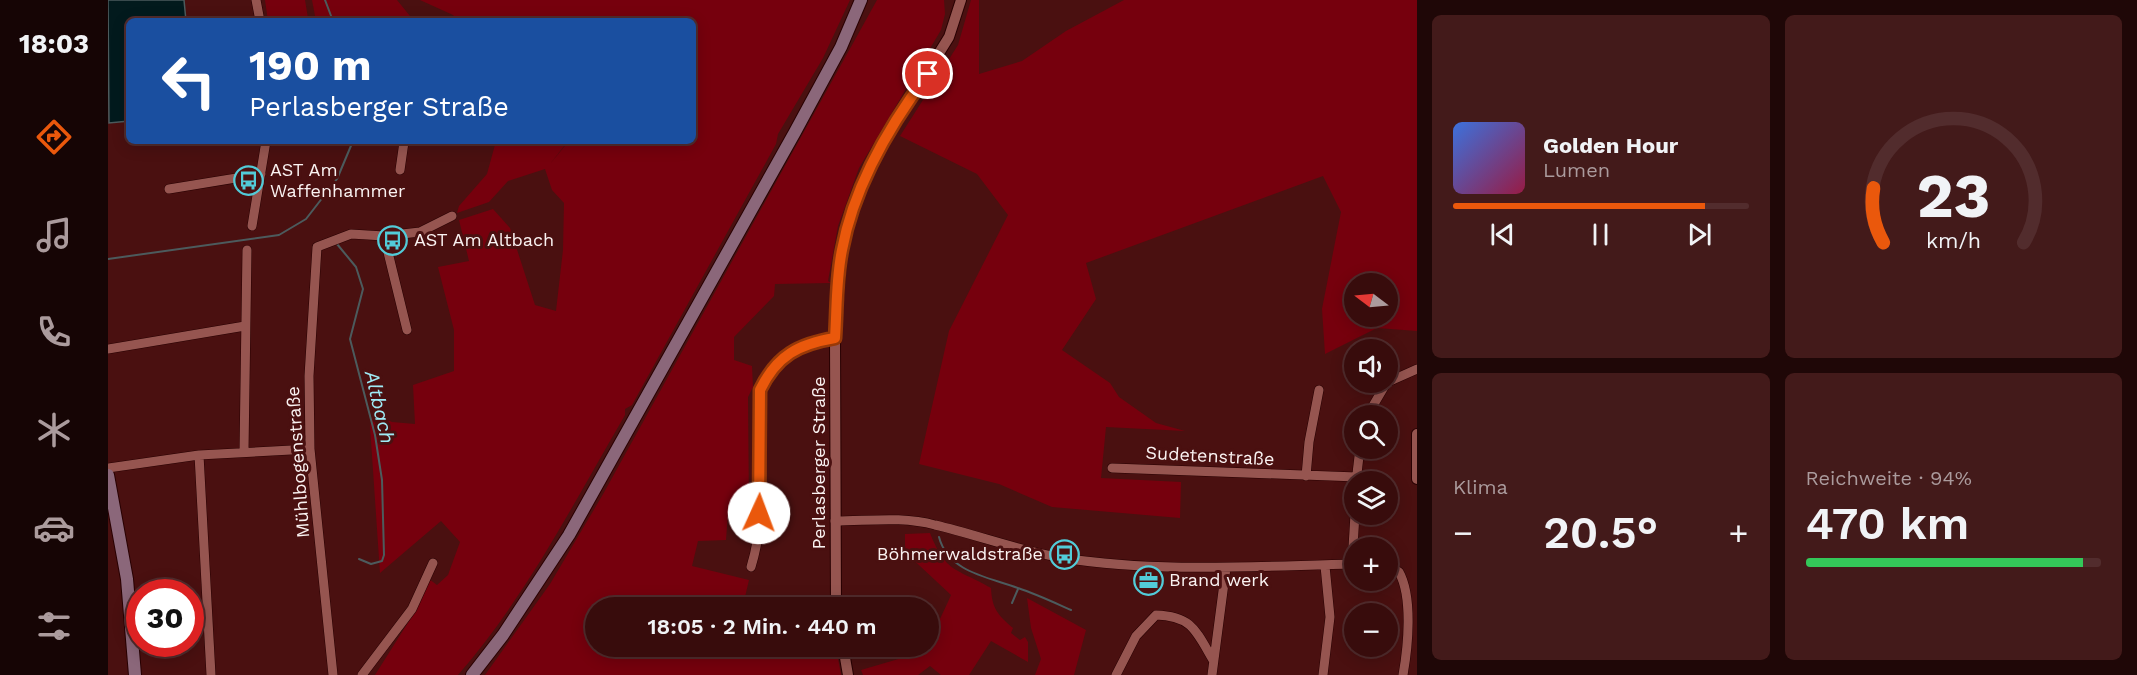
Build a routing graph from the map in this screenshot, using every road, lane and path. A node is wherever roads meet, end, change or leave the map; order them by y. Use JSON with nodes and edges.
{"nodes":[{"id":1,"x":256,"y":0,"type":"edge"},
{"id":2,"x":861,"y":0,"type":"edge"},
{"id":3,"x":953,"y":0,"type":"edge"},
{"id":4,"x":961,"y":0,"type":"edge"},
{"id":5,"x":956,"y":15,"type":"junction"},
{"id":6,"x":259,"y":18,"type":"edge"},
{"id":7,"x":266,"y":144,"type":"edge"},
{"id":8,"x":404,"y":144,"type":"edge"},
{"id":9,"x":400,"y":170,"type":"dead end"},
{"id":10,"x":261,"y":174,"type":"junction"},
{"id":11,"x":169,"y":189,"type":"dead end"},
{"id":12,"x":452,"y":216,"type":"dead end"},
{"id":13,"x":252,"y":226,"type":"dead end"},
{"id":14,"x":384,"y":236,"type":"junction"},
{"id":15,"x":247,"y":250,"type":"dead end"},
{"id":16,"x":245,"y":326,"type":"junction"},
{"id":17,"x":406,"y":330,"type":"dead end"},
{"id":18,"x":835,"y":338,"type":"junction"},
{"id":19,"x":108,"y":350,"type":"edge"},
{"id":20,"x":1417,"y":369,"type":"edge"},
{"id":21,"x":1398,"y":377,"type":"edge"},
{"id":22,"x":1319,"y":390,"type":"dead end"},
{"id":23,"x":1417,"y":434,"type":"edge"},
{"id":24,"x":310,"y":449,"type":"junction"},
{"id":25,"x":244,"y":452,"type":"junction"},
{"id":26,"x":199,"y":455,"type":"junction"},
{"id":27,"x":108,"y":468,"type":"edge"},
{"id":28,"x":1112,"y":468,"type":"dead end"},
{"id":29,"x":108,"y":475,"type":"edge"},
{"id":30,"x":1306,"y":476,"type":"junction"},
{"id":31,"x":1344,"y":478,"type":"edge"},
{"id":32,"x":1417,"y":479,"type":"edge"},
{"id":33,"x":835,"y":521,"type":"junction"},
{"id":34,"x":433,"y":563,"type":"dead end"},
{"id":35,"x":1344,"y":565,"type":"edge"},
{"id":36,"x":1325,"y":566,"type":"junction"},
{"id":37,"x":751,"y":567,"type":"dead end"},
{"id":38,"x":1226,"y":568,"type":"junction"},
{"id":39,"x":1398,"y":571,"type":"edge"},
{"id":40,"x":836,"y":597,"type":"edge"},
{"id":41,"x":1413,"y":634,"type":"edge"},
{"id":42,"x":845,"y":657,"type":"edge"},
{"id":43,"x":1213,"y":660,"type":"junction"},
{"id":44,"x":135,"y":675,"type":"edge"},
{"id":45,"x":211,"y":675,"type":"edge"},
{"id":46,"x":333,"y":675,"type":"edge"},
{"id":47,"x":362,"y":675,"type":"edge"},
{"id":48,"x":472,"y":675,"type":"edge"},
{"id":49,"x":849,"y":675,"type":"edge"},
{"id":50,"x":1116,"y":675,"type":"edge"},
{"id":51,"x":1212,"y":675,"type":"edge"},
{"id":52,"x":1323,"y":675,"type":"edge"},
{"id":53,"x":1403,"y":675,"type":"edge"}],
"edges":[{"from":1,"to":6,"type":"street"},
{"from":2,"to":48,"type":"main road"},
{"from":3,"to":5,"type":"street"},
{"from":4,"to":5,"type":"street","name":"Perlasberger Straße"},
{"from":5,"to":18,"type":"street","name":"Perlasberger Straße"},
{"from":7,"to":10,"type":"street"},
{"from":8,"to":9,"type":"street"},
{"from":10,"to":11,"type":"street"},
{"from":10,"to":13,"type":"street"},
{"from":12,"to":14,"type":"street"},
{"from":14,"to":17,"type":"street"},
{"from":14,"to":24,"type":"street","name":"Mühlbogenstraße"},
{"from":15,"to":16,"type":"street"},
{"from":16,"to":19,"type":"street"},
{"from":16,"to":25,"type":"street"},
{"from":18,"to":33,"type":"street","name":"Perlasberger Straße"},
{"from":18,"to":37,"type":"street"},
{"from":20,"to":21,"type":"street"},
{"from":22,"to":30,"type":"street"},
{"from":23,"to":32,"type":"street"},
{"from":24,"to":25,"type":"street"},
{"from":24,"to":46,"type":"street","name":"Mühlbogenstraße"},
{"from":25,"to":26,"type":"street"},
{"from":26,"to":27,"type":"street"},
{"from":26,"to":45,"type":"street"},
{"from":28,"to":30,"type":"street","name":"Sudetenstraße"},
{"from":29,"to":44,"type":"main road"},
{"from":30,"to":31,"type":"street","name":"Sudetenstraße"},
{"from":33,"to":38,"type":"street"},
{"from":33,"to":40,"type":"street","name":"Perlasberger Straße"},
{"from":34,"to":47,"type":"street"},
{"from":35,"to":36,"type":"street"},
{"from":36,"to":38,"type":"street"},
{"from":36,"to":52,"type":"street"},
{"from":38,"to":43,"type":"street"},
{"from":39,"to":41,"type":"street"},
{"from":41,"to":53,"type":"street"},
{"from":42,"to":49,"type":"street"},
{"from":43,"to":50,"type":"street"},
{"from":43,"to":51,"type":"street"}]}
